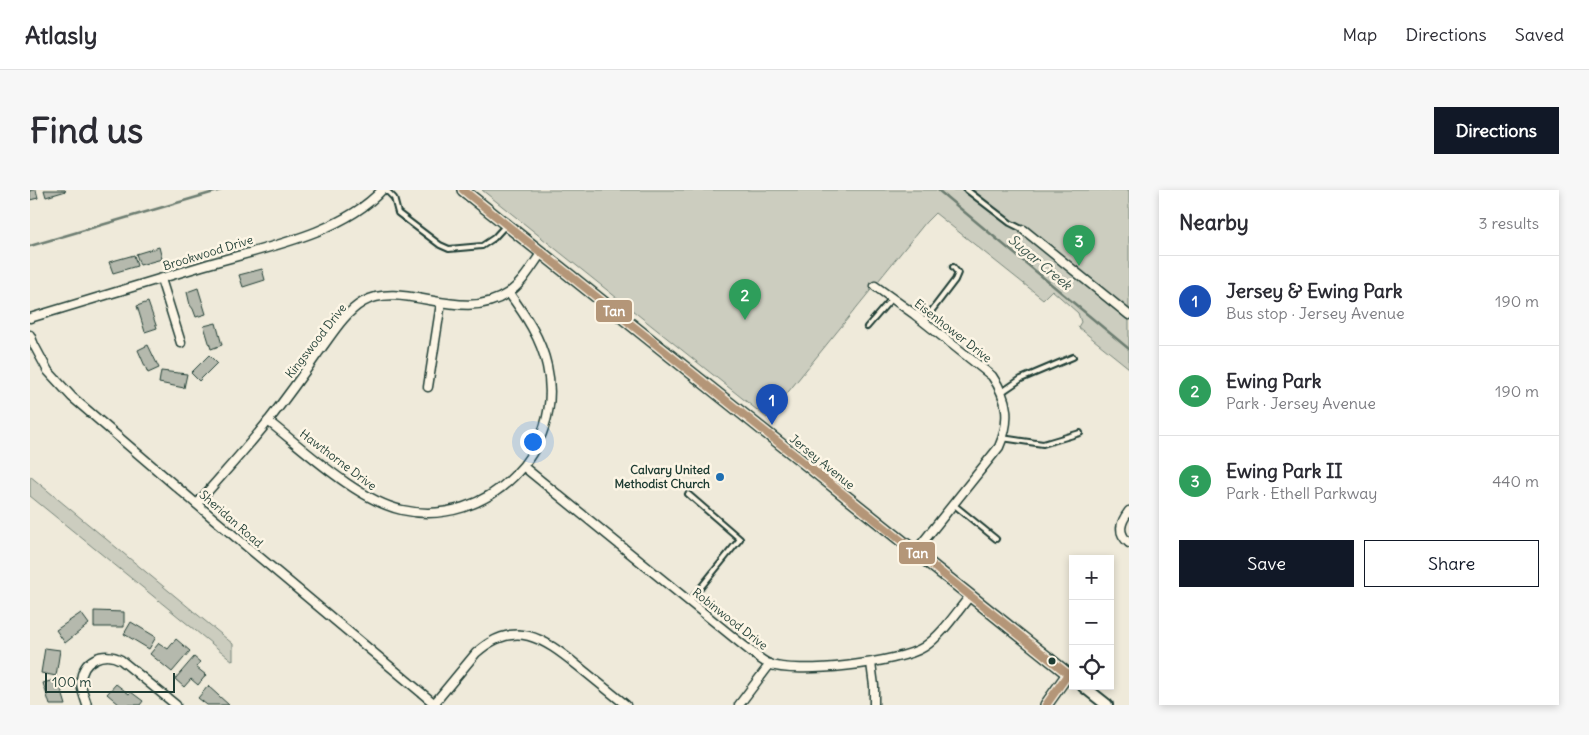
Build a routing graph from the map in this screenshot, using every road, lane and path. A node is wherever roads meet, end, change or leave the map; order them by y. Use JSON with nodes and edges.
{"nodes":[{"id":1,"x":382,"y":190,"type":"edge"},
{"id":2,"x":386,"y":190,"type":"edge"},
{"id":3,"x":463,"y":190,"type":"edge"},
{"id":4,"x":967,"y":190,"type":"edge"},
{"id":5,"x":506,"y":224,"type":"junction"},
{"id":6,"x":1024,"y":230,"type":"joint"},
{"id":7,"x":542,"y":252,"type":"junction"},
{"id":8,"x":953,"y":267,"type":"dead end"},
{"id":9,"x":161,"y":279,"type":"junction"},
{"id":10,"x":875,"y":286,"type":"dead end"},
{"id":11,"x":509,"y":292,"type":"junction"},
{"id":12,"x":892,"y":298,"type":"junction"},
{"id":13,"x":440,"y":303,"type":"junction"},
{"id":14,"x":1129,"y":315,"type":"edge"},
{"id":15,"x":30,"y":318,"type":"edge"},
{"id":16,"x":923,"y":322,"type":"junction"},
{"id":17,"x":866,"y":327,"type":"dead end"},
{"id":18,"x":30,"y":335,"type":"edge"},
{"id":19,"x":181,"y":343,"type":"dead end"},
{"id":20,"x":1073,"y":357,"type":"dead end"},
{"id":21,"x":428,"y":387,"type":"dead end"},
{"id":22,"x":1002,"y":392,"type":"junction"},
{"id":23,"x":268,"y":421,"type":"junction"},
{"id":24,"x":1080,"y":433,"type":"dead end"},
{"id":25,"x":1002,"y":438,"type":"junction"},
{"id":26,"x":524,"y":467,"type":"junction"},
{"id":27,"x":688,"y":494,"type":"dead end"},
{"id":28,"x":197,"y":504,"type":"junction"},
{"id":29,"x":953,"y":504,"type":"junction"},
{"id":30,"x":1129,"y":511,"type":"edge"},
{"id":31,"x":996,"y":539,"type":"dead end"},
{"id":32,"x":1129,"y":543,"type":"edge"},
{"id":33,"x":915,"y":552,"type":"junction"},
{"id":34,"x":970,"y":596,"type":"junction"},
{"id":35,"x":689,"y":602,"type":"junction"},
{"id":36,"x":871,"y":662,"type":"junction"},
{"id":37,"x":770,"y":664,"type":"junction"},
{"id":38,"x":1069,"y":675,"type":"edge"},
{"id":39,"x":1069,"y":677,"type":"edge"},
{"id":40,"x":1088,"y":690,"type":"edge"},
{"id":41,"x":435,"y":704,"type":"edge"},
{"id":42,"x":87,"y":705,"type":"edge"},
{"id":43,"x":176,"y":705,"type":"edge"},
{"id":44,"x":626,"y":705,"type":"edge"},
{"id":45,"x":740,"y":705,"type":"edge"},
{"id":46,"x":874,"y":705,"type":"edge"},
{"id":47,"x":1046,"y":705,"type":"edge"},
{"id":48,"x":1108,"y":705,"type":"edge"}],
"edges":[{"from":1,"to":9,"type":"street","name":"Brookwood Drive"},
{"from":2,"to":5,"type":"lane"},
{"from":3,"to":5,"type":"street","name":"Jersey Avenue"},
{"from":4,"to":6,"type":"lane"},
{"from":5,"to":7,"type":"street","name":"Jersey Avenue"},
{"from":6,"to":14,"type":"street"},
{"from":7,"to":11,"type":"street","name":"Kingswood Drive"},
{"from":7,"to":33,"type":"street","name":"Jersey Avenue"},
{"from":8,"to":16,"type":"lane"},
{"from":9,"to":15,"type":"street","name":"Brookwood Drive"},
{"from":9,"to":19,"type":"street"},
{"from":10,"to":12,"type":"street","name":"Eisenhower Drive"},
{"from":11,"to":13,"type":"street","name":"Kingswood Drive"},
{"from":11,"to":26,"type":"street","name":"Hawthorne Drive"},
{"from":12,"to":16,"type":"street","name":"Eisenhower Drive"},
{"from":12,"to":17,"type":"lane"},
{"from":13,"to":21,"type":"street"},
{"from":13,"to":23,"type":"street","name":"Kingswood Drive"},
{"from":16,"to":22,"type":"street","name":"Eisenhower Drive"},
{"from":18,"to":28,"type":"street","name":"Sheridan Road"},
{"from":20,"to":22,"type":"lane"},
{"from":22,"to":25,"type":"street","name":"Eisenhower Drive"},
{"from":23,"to":26,"type":"street","name":"Hawthorne Drive"},
{"from":23,"to":28,"type":"street","name":"Kingswood Drive"},
{"from":24,"to":25,"type":"lane"},
{"from":25,"to":29,"type":"street","name":"Eisenhower Drive"},
{"from":26,"to":35,"type":"street","name":"Robinwood Drive"},
{"from":27,"to":35,"type":"lane"},
{"from":28,"to":41,"type":"street","name":"Sheridan Road"},
{"from":29,"to":31,"type":"lane"},
{"from":29,"to":33,"type":"street","name":"Eisenhower Drive"},
{"from":30,"to":32,"type":"street"},
{"from":33,"to":34,"type":"street","name":"Jersey Avenue"},
{"from":34,"to":36,"type":"street","name":"Robinwood Drive"},
{"from":34,"to":38,"type":"street","name":"Jersey Avenue"},
{"from":35,"to":37,"type":"street","name":"Robinwood Drive"},
{"from":36,"to":37,"type":"street","name":"Robinwood Drive"},
{"from":36,"to":46,"type":"street"},
{"from":37,"to":45,"type":"street"},
{"from":39,"to":47,"type":"street"},
{"from":40,"to":48,"type":"street"},
{"from":41,"to":44,"type":"street"},
{"from":42,"to":43,"type":"street"}]}
